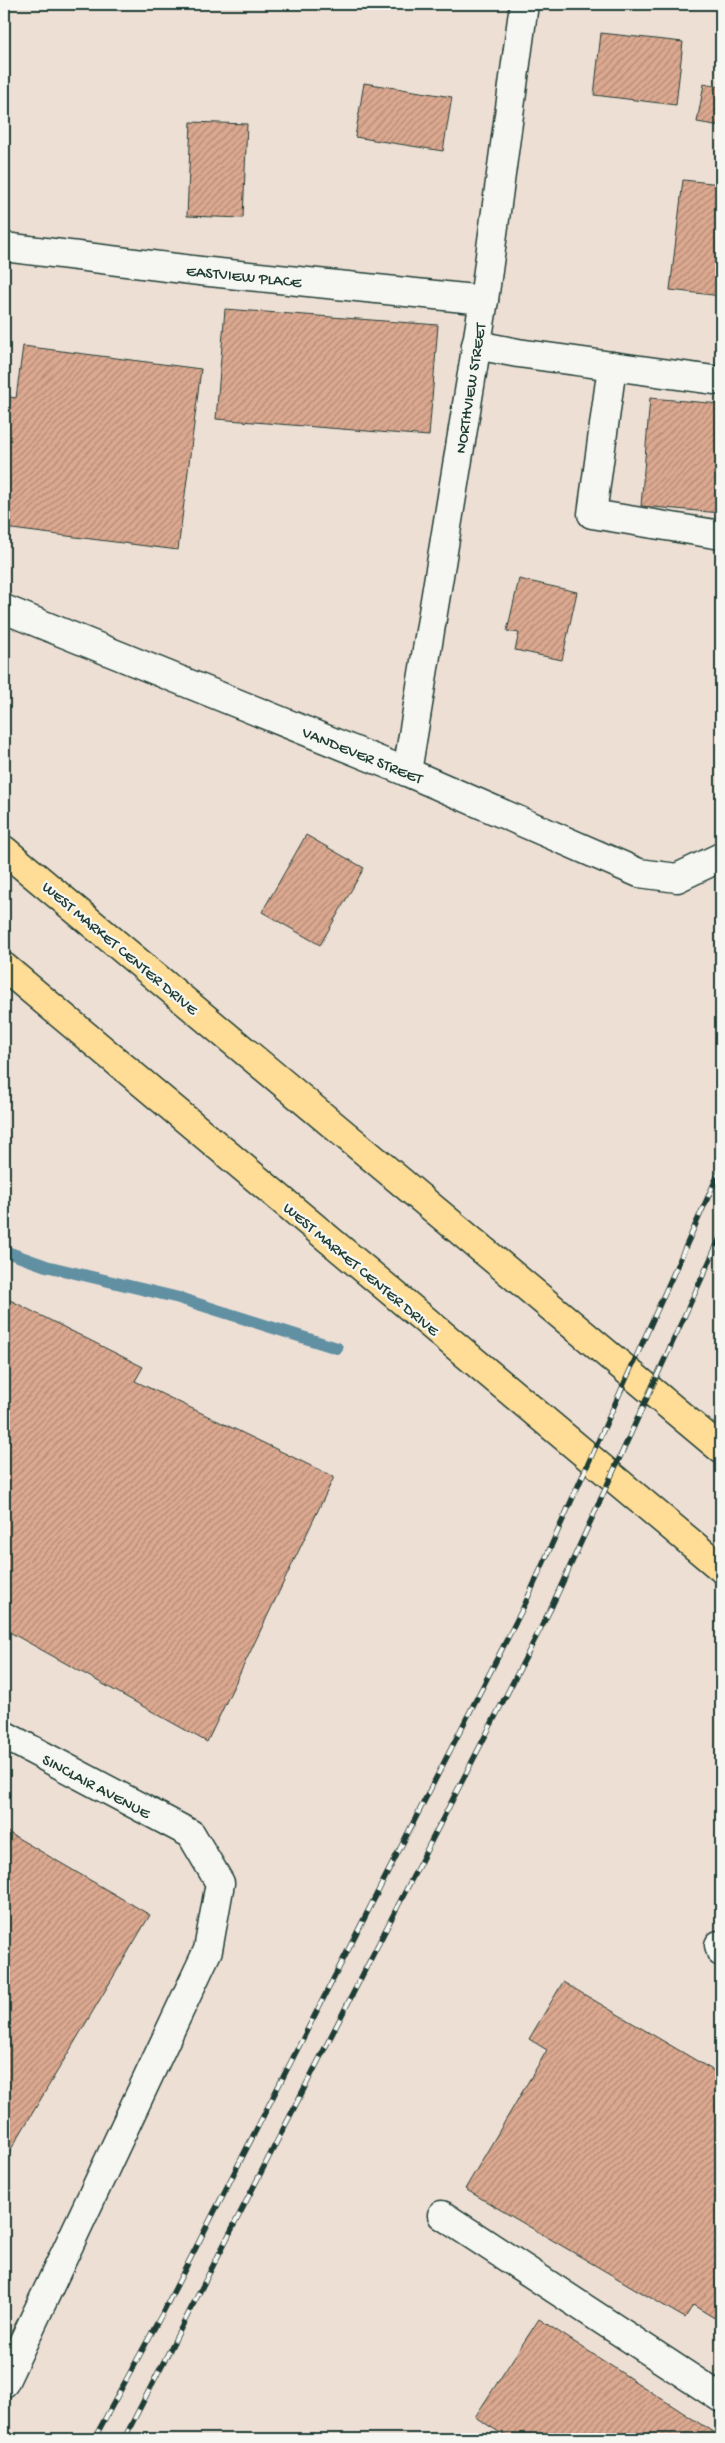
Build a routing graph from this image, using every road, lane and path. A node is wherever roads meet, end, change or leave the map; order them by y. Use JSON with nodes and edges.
{"nodes":[{"id":1,"x":524,"y":4,"type":"edge"},
{"id":2,"x":4,"y":247,"type":"edge"},
{"id":3,"x":484,"y":300,"type":"junction"},
{"id":4,"x":476,"y":345,"type":"junction"},
{"id":5,"x":612,"y":366,"type":"junction"},
{"id":6,"x":721,"y":380,"type":"edge"},
{"id":7,"x":721,"y":534,"type":"edge"},
{"id":8,"x":4,"y":609,"type":"edge"},
{"id":9,"x":407,"y":772,"type":"junction"},
{"id":10,"x":4,"y":850,"type":"edge"},
{"id":11,"x":721,"y":857,"type":"edge"},
{"id":12,"x":4,"y":967,"type":"edge"},
{"id":13,"x":721,"y":1449,"type":"edge"},
{"id":14,"x":721,"y":1568,"type":"edge"},
{"id":15,"x":4,"y":1735,"type":"edge"},
{"id":16,"x":442,"y":2215,"type":"dead end"},
{"id":17,"x":4,"y":2383,"type":"edge"},
{"id":18,"x":721,"y":2398,"type":"edge"}],
"edges":[{"from":1,"to":3,"type":"street","name":"NORTHVIEW STREET"},
{"from":2,"to":3,"type":"street","name":"EASTVIEW PLACE"},
{"from":3,"to":4,"type":"street","name":"NORTHVIEW STREET"},
{"from":4,"to":5,"type":"street"},
{"from":4,"to":9,"type":"street","name":"NORTHVIEW STREET"},
{"from":5,"to":6,"type":"street"},
{"from":5,"to":7,"type":"street"},
{"from":8,"to":9,"type":"street","name":"VANDEVER STREET"},
{"from":9,"to":11,"type":"street","name":"VANDEVER STREET"},
{"from":10,"to":13,"type":"main road","name":"WEST MARKET CENTER DRIVE"},
{"from":12,"to":14,"type":"main road","name":"WEST MARKET CENTER DRIVE"},
{"from":15,"to":17,"type":"street","name":"SINCLAIR AVENUE"},
{"from":16,"to":18,"type":"street"}]}
